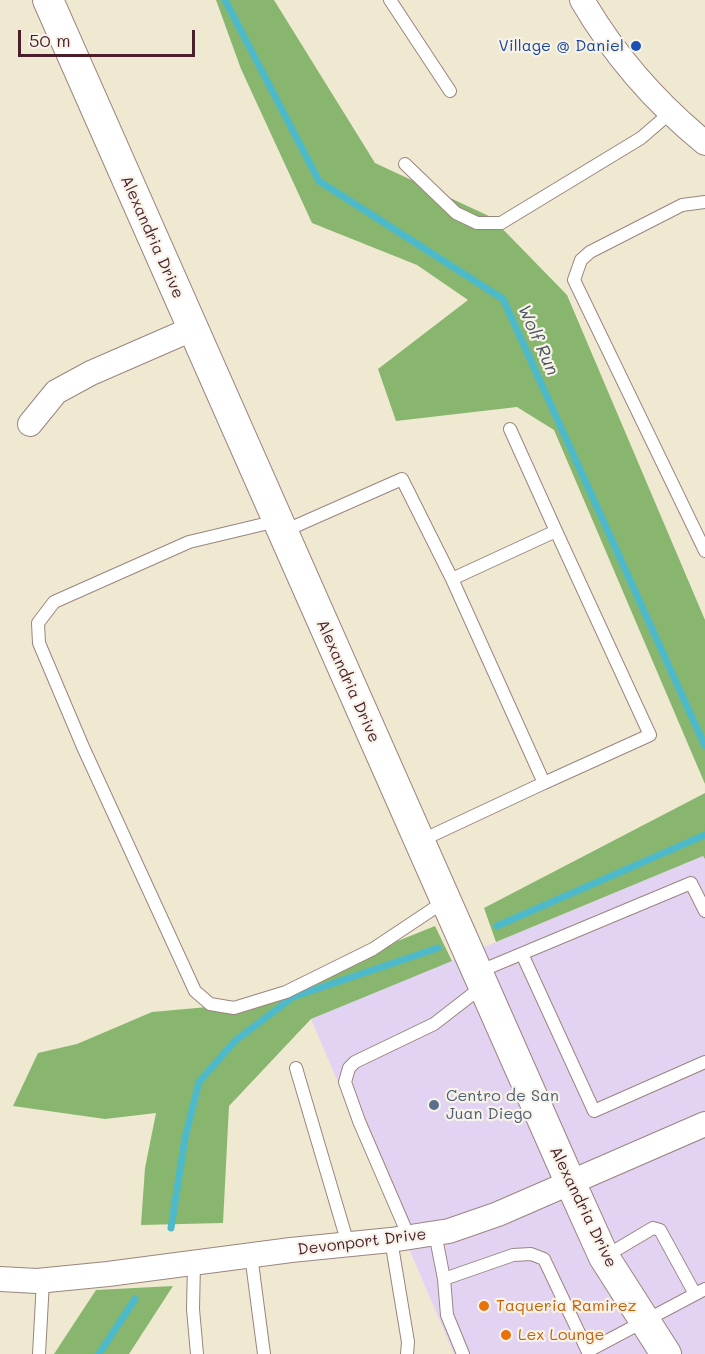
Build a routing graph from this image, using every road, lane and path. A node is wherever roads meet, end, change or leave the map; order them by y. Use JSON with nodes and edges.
{"nodes":[{"id":1,"x":48,"y":0,"type":"edge"},
{"id":2,"x":390,"y":0,"type":"edge"},
{"id":3,"x":582,"y":0,"type":"edge"},
{"id":4,"x":450,"y":91,"type":"dead end"},
{"id":5,"x":670,"y":112,"type":"junction"},
{"id":6,"x":705,"y":143,"type":"edge"},
{"id":7,"x":405,"y":164,"type":"dead end"},
{"id":8,"x":705,"y":202,"type":"edge"},
{"id":9,"x":192,"y":329,"type":"junction"},
{"id":10,"x":30,"y":424,"type":"dead end"},
{"id":11,"x":510,"y":429,"type":"dead end"},
{"id":12,"x":280,"y":526,"type":"junction"},
{"id":13,"x":556,"y":531,"type":"junction"},
{"id":14,"x":705,"y":551,"type":"edge"},
{"id":15,"x":452,"y":579,"type":"junction"},
{"id":16,"x":544,"y":783,"type":"junction"},
{"id":17,"x":419,"y":842,"type":"junction"},
{"id":18,"x":446,"y":901,"type":"junction"},
{"id":19,"x":705,"y":910,"type":"edge"},
{"id":20,"x":522,"y":954,"type":"junction"},
{"id":21,"x":480,"y":979,"type":"junction"},
{"id":22,"x":705,"y":1062,"type":"edge"},
{"id":23,"x":296,"y":1068,"type":"dead end"},
{"id":24,"x":705,"y":1124,"type":"edge"},
{"id":25,"x":571,"y":1184,"type":"junction"},
{"id":26,"x":435,"y":1233,"type":"junction"},
{"id":27,"x":400,"y":1239,"type":"junction"},
{"id":28,"x":348,"y":1244,"type":"junction"},
{"id":29,"x":251,"y":1256,"type":"junction"},
{"id":30,"x":604,"y":1257,"type":"junction"},
{"id":31,"x":194,"y":1263,"type":"junction"},
{"id":32,"x":0,"y":1279,"type":"edge"},
{"id":33,"x":444,"y":1280,"type":"junction"},
{"id":34,"x":43,"y":1281,"type":"junction"},
{"id":35,"x":700,"y":1292,"type":"edge"},
{"id":36,"x":646,"y":1321,"type":"junction"},
{"id":37,"x":589,"y":1352,"type":"edge"},
{"id":38,"x":39,"y":1354,"type":"edge"},
{"id":39,"x":197,"y":1354,"type":"edge"},
{"id":40,"x":264,"y":1354,"type":"edge"},
{"id":41,"x":407,"y":1354,"type":"edge"},
{"id":42,"x":464,"y":1354,"type":"edge"},
{"id":43,"x":666,"y":1354,"type":"edge"}],
"edges":[{"from":1,"to":9,"type":"street","name":"Alexandria Drive"},
{"from":2,"to":4,"type":"lane"},
{"from":3,"to":5,"type":"street"},
{"from":5,"to":6,"type":"street"},
{"from":5,"to":7,"type":"lane"},
{"from":8,"to":14,"type":"lane"},
{"from":9,"to":10,"type":"street"},
{"from":9,"to":12,"type":"street","name":"Alexandria Drive"},
{"from":11,"to":13,"type":"lane"},
{"from":12,"to":15,"type":"lane"},
{"from":12,"to":17,"type":"street","name":"Alexandria Drive"},
{"from":12,"to":18,"type":"lane"},
{"from":13,"to":15,"type":"lane"},
{"from":13,"to":16,"type":"lane"},
{"from":15,"to":16,"type":"lane"},
{"from":16,"to":17,"type":"lane"},
{"from":17,"to":18,"type":"street","name":"Alexandria Drive"},
{"from":18,"to":21,"type":"street","name":"Alexandria Drive"},
{"from":19,"to":20,"type":"lane"},
{"from":20,"to":21,"type":"lane"},
{"from":20,"to":22,"type":"lane"},
{"from":21,"to":25,"type":"street","name":"Alexandria Drive"},
{"from":21,"to":27,"type":"lane"},
{"from":23,"to":28,"type":"lane"},
{"from":24,"to":25,"type":"street","name":"Devonport Drive"},
{"from":25,"to":26,"type":"street","name":"Devonport Drive"},
{"from":25,"to":30,"type":"street","name":"Alexandria Drive"},
{"from":26,"to":27,"type":"street","name":"Devonport Drive"},
{"from":26,"to":33,"type":"lane"},
{"from":27,"to":28,"type":"street","name":"Devonport Drive"},
{"from":27,"to":41,"type":"lane"},
{"from":28,"to":29,"type":"street","name":"Devonport Drive"},
{"from":29,"to":31,"type":"street","name":"Devonport Drive"},
{"from":29,"to":40,"type":"lane"},
{"from":30,"to":35,"type":"lane"},
{"from":30,"to":36,"type":"street","name":"Alexandria Drive"},
{"from":31,"to":34,"type":"street","name":"Devonport Drive"},
{"from":31,"to":39,"type":"lane"},
{"from":32,"to":34,"type":"street","name":"Devonport Drive"},
{"from":33,"to":37,"type":"lane"},
{"from":33,"to":42,"type":"lane"},
{"from":34,"to":38,"type":"lane"},
{"from":35,"to":36,"type":"lane"},
{"from":36,"to":37,"type":"lane"},
{"from":36,"to":43,"type":"street","name":"Alexandria Drive"}]}
